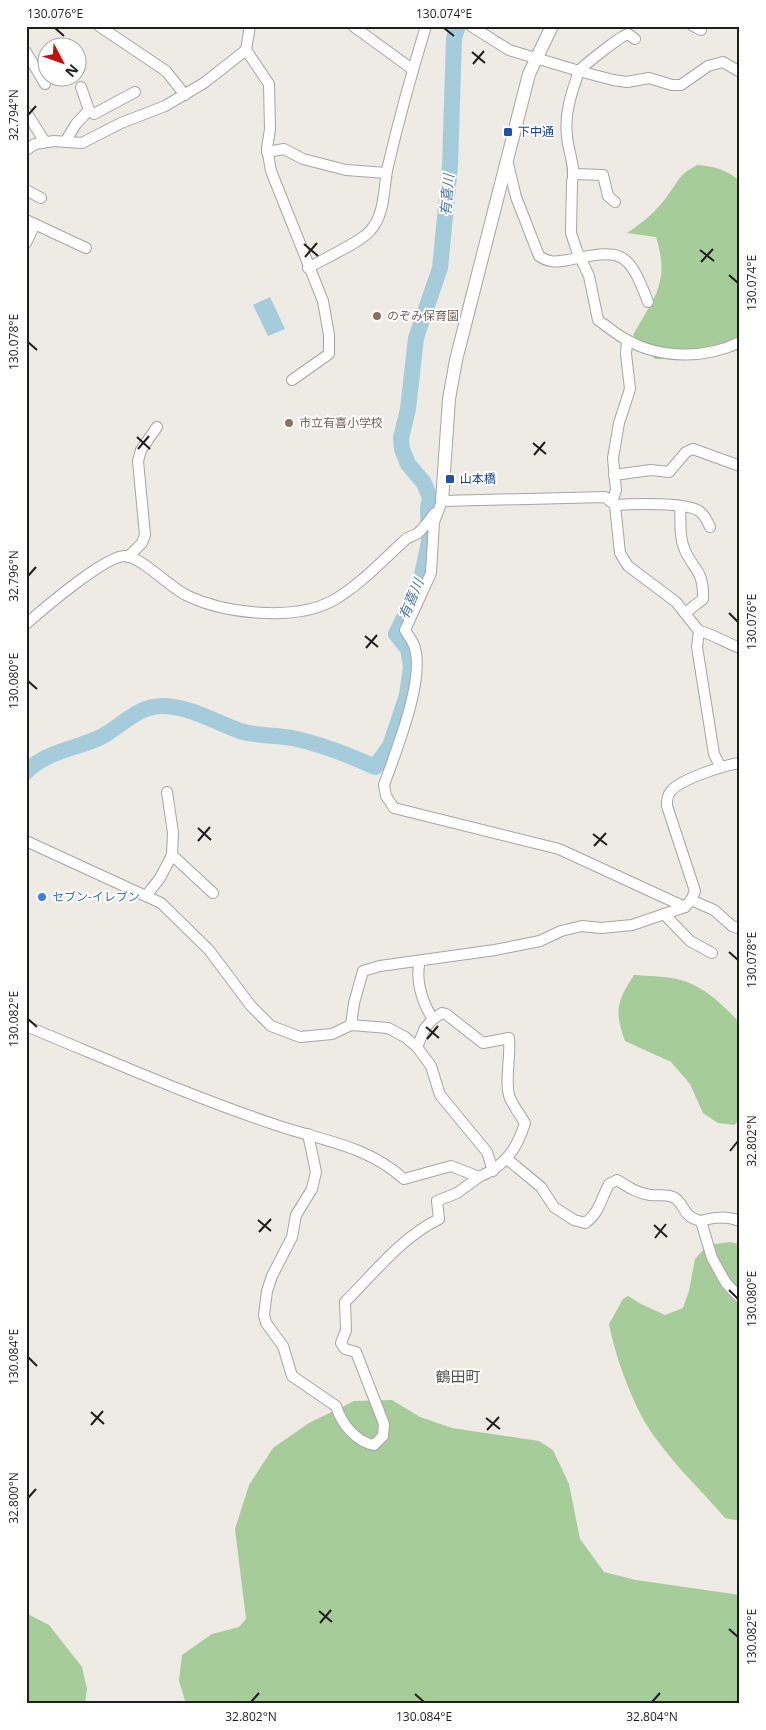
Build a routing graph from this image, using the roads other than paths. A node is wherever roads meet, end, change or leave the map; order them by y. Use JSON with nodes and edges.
{"nodes":[{"id":1,"x":99,"y":26,"type":"edge"},
{"id":2,"x":250,"y":26,"type":"edge"},
{"id":3,"x":353,"y":26,"type":"edge"},
{"id":4,"x":426,"y":26,"type":"edge"},
{"id":5,"x":552,"y":26,"type":"edge"},
{"id":6,"x":475,"y":28,"type":"edge"},
{"id":7,"x":635,"y":38,"type":"dead end"},
{"id":8,"x":246,"y":50,"type":"junction"},
{"id":9,"x":26,"y":52,"type":"edge"},
{"id":10,"x":536,"y":58,"type":"junction"},
{"id":11,"x":412,"y":70,"type":"junction"},
{"id":12,"x":579,"y":71,"type":"junction"},
{"id":13,"x":38,"y":72,"type":"edge"},
{"id":14,"x":740,"y":72,"type":"edge"},
{"id":15,"x":81,"y":88,"type":"edge"},
{"id":16,"x":135,"y":92,"type":"dead end"},
{"id":17,"x":185,"y":95,"type":"junction"},
{"id":18,"x":89,"y":110,"type":"junction"},
{"id":19,"x":26,"y":112,"type":"edge"},
{"id":20,"x":45,"y":142,"type":"junction"},
{"id":21,"x":65,"y":142,"type":"junction"},
{"id":22,"x":26,"y":150,"type":"edge"},
{"id":23,"x":267,"y":152,"type":"junction"},
{"id":24,"x":508,"y":164,"type":"junction"},
{"id":25,"x":386,"y":173,"type":"junction"},
{"id":26,"x":574,"y":174,"type":"junction"},
{"id":27,"x":26,"y":190,"type":"edge"},
{"id":28,"x":41,"y":198,"type":"dead end"},
{"id":29,"x":615,"y":202,"type":"dead end"},
{"id":30,"x":30,"y":222,"type":"edge"},
{"id":31,"x":26,"y":243,"type":"edge"},
{"id":32,"x":86,"y":248,"type":"dead end"},
{"id":33,"x":580,"y":257,"type":"junction"},
{"id":34,"x":308,"y":268,"type":"junction"},
{"id":35,"x":648,"y":302,"type":"dead end"},
{"id":36,"x":628,"y":341,"type":"junction"},
{"id":37,"x":739,"y":344,"type":"edge"},
{"id":38,"x":292,"y":380,"type":"dead end"},
{"id":39,"x":157,"y":427,"type":"dead end"},
{"id":40,"x":740,"y":466,"type":"edge"},
{"id":41,"x":614,"y":474,"type":"junction"},
{"id":42,"x":442,"y":501,"type":"junction"},
{"id":43,"x":613,"y":503,"type":"junction"},
{"id":44,"x":680,"y":506,"type":"junction"},
{"id":45,"x":710,"y":527,"type":"dead end"},
{"id":46,"x":128,"y":557,"type":"junction"},
{"id":47,"x":685,"y":613,"type":"junction"},
{"id":48,"x":26,"y":624,"type":"edge"},
{"id":49,"x":699,"y":631,"type":"junction"},
{"id":50,"x":740,"y":648,"type":"edge"},
{"id":51,"x":740,"y":763,"type":"edge"},
{"id":52,"x":720,"y":766,"type":"junction"},
{"id":53,"x":167,"y":792,"type":"dead end"},
{"id":54,"x":26,"y":841,"type":"edge"},
{"id":55,"x":172,"y":855,"type":"junction"},
{"id":56,"x":213,"y":893,"type":"dead end"},
{"id":57,"x":146,"y":896,"type":"junction"},
{"id":58,"x":688,"y":904,"type":"junction"},
{"id":59,"x":664,"y":914,"type":"junction"},
{"id":60,"x":740,"y":929,"type":"edge"},
{"id":61,"x":712,"y":953,"type":"dead end"},
{"id":62,"x":420,"y":961,"type":"junction"},
{"id":63,"x":433,"y":1019,"type":"junction"},
{"id":64,"x":26,"y":1026,"type":"edge"},
{"id":65,"x":351,"y":1026,"type":"junction"},
{"id":66,"x":418,"y":1047,"type":"junction"},
{"id":67,"x":308,"y":1134,"type":"junction"},
{"id":68,"x":506,"y":1159,"type":"junction"},
{"id":69,"x":493,"y":1171,"type":"junction"},
{"id":70,"x":479,"y":1176,"type":"junction"},
{"id":71,"x":701,"y":1221,"type":"junction"},
{"id":72,"x":740,"y":1221,"type":"edge"},
{"id":73,"x":740,"y":1298,"type":"edge"}],
"edges":[{"from":1,"to":17,"type":"street"},
{"from":2,"to":8,"type":"street"},
{"from":3,"to":11,"type":"street"},
{"from":4,"to":11,"type":"street"},
{"from":5,"to":10,"type":"street"},
{"from":6,"to":10,"type":"street"},
{"from":7,"to":12,"type":"street"},
{"from":8,"to":17,"type":"street"},
{"from":8,"to":23,"type":"street"},
{"from":9,"to":13,"type":"street"},
{"from":10,"to":12,"type":"street"},
{"from":10,"to":24,"type":"street"},
{"from":11,"to":25,"type":"street"},
{"from":12,"to":14,"type":"street"},
{"from":12,"to":26,"type":"street"},
{"from":15,"to":18,"type":"street"},
{"from":16,"to":18,"type":"street"},
{"from":17,"to":21,"type":"street"},
{"from":18,"to":21,"type":"street"},
{"from":19,"to":20,"type":"street"},
{"from":20,"to":21,"type":"street"},
{"from":20,"to":22,"type":"street"},
{"from":23,"to":25,"type":"street"},
{"from":23,"to":34,"type":"street"},
{"from":24,"to":33,"type":"street"},
{"from":24,"to":42,"type":"street"},
{"from":25,"to":34,"type":"street"},
{"from":26,"to":29,"type":"street"},
{"from":26,"to":33,"type":"street"},
{"from":27,"to":28,"type":"street"},
{"from":30,"to":31,"type":"street"},
{"from":30,"to":32,"type":"street"},
{"from":33,"to":35,"type":"street"},
{"from":33,"to":36,"type":"street"},
{"from":34,"to":38,"type":"street"},
{"from":36,"to":37,"type":"street"},
{"from":36,"to":41,"type":"street"},
{"from":39,"to":46,"type":"street"},
{"from":40,"to":41,"type":"street"},
{"from":41,"to":43,"type":"street"},
{"from":42,"to":43,"type":"street"},
{"from":42,"to":46,"type":"street"},
{"from":42,"to":58,"type":"street"},
{"from":43,"to":44,"type":"street"},
{"from":43,"to":47,"type":"street"},
{"from":44,"to":45,"type":"street"},
{"from":44,"to":47,"type":"street"},
{"from":46,"to":48,"type":"street"},
{"from":47,"to":49,"type":"street"},
{"from":49,"to":50,"type":"street"},
{"from":49,"to":52,"type":"street"},
{"from":51,"to":52,"type":"street"},
{"from":52,"to":58,"type":"street"},
{"from":53,"to":55,"type":"street"},
{"from":54,"to":57,"type":"street"},
{"from":55,"to":56,"type":"street"},
{"from":55,"to":57,"type":"street"},
{"from":57,"to":65,"type":"street"},
{"from":58,"to":59,"type":"street"},
{"from":58,"to":60,"type":"street"},
{"from":59,"to":61,"type":"street"},
{"from":59,"to":62,"type":"street"},
{"from":62,"to":63,"type":"street"},
{"from":62,"to":65,"type":"street"},
{"from":63,"to":66,"type":"street"},
{"from":63,"to":68,"type":"street"},
{"from":64,"to":67,"type":"street"},
{"from":65,"to":66,"type":"street"},
{"from":66,"to":69,"type":"street"},
{"from":67,"to":70,"type":"street"},
{"from":67,"to":70,"type":"street"},
{"from":68,"to":69,"type":"street"},
{"from":68,"to":71,"type":"street"},
{"from":69,"to":70,"type":"street"},
{"from":71,"to":72,"type":"street"},
{"from":71,"to":73,"type":"street"}]}
